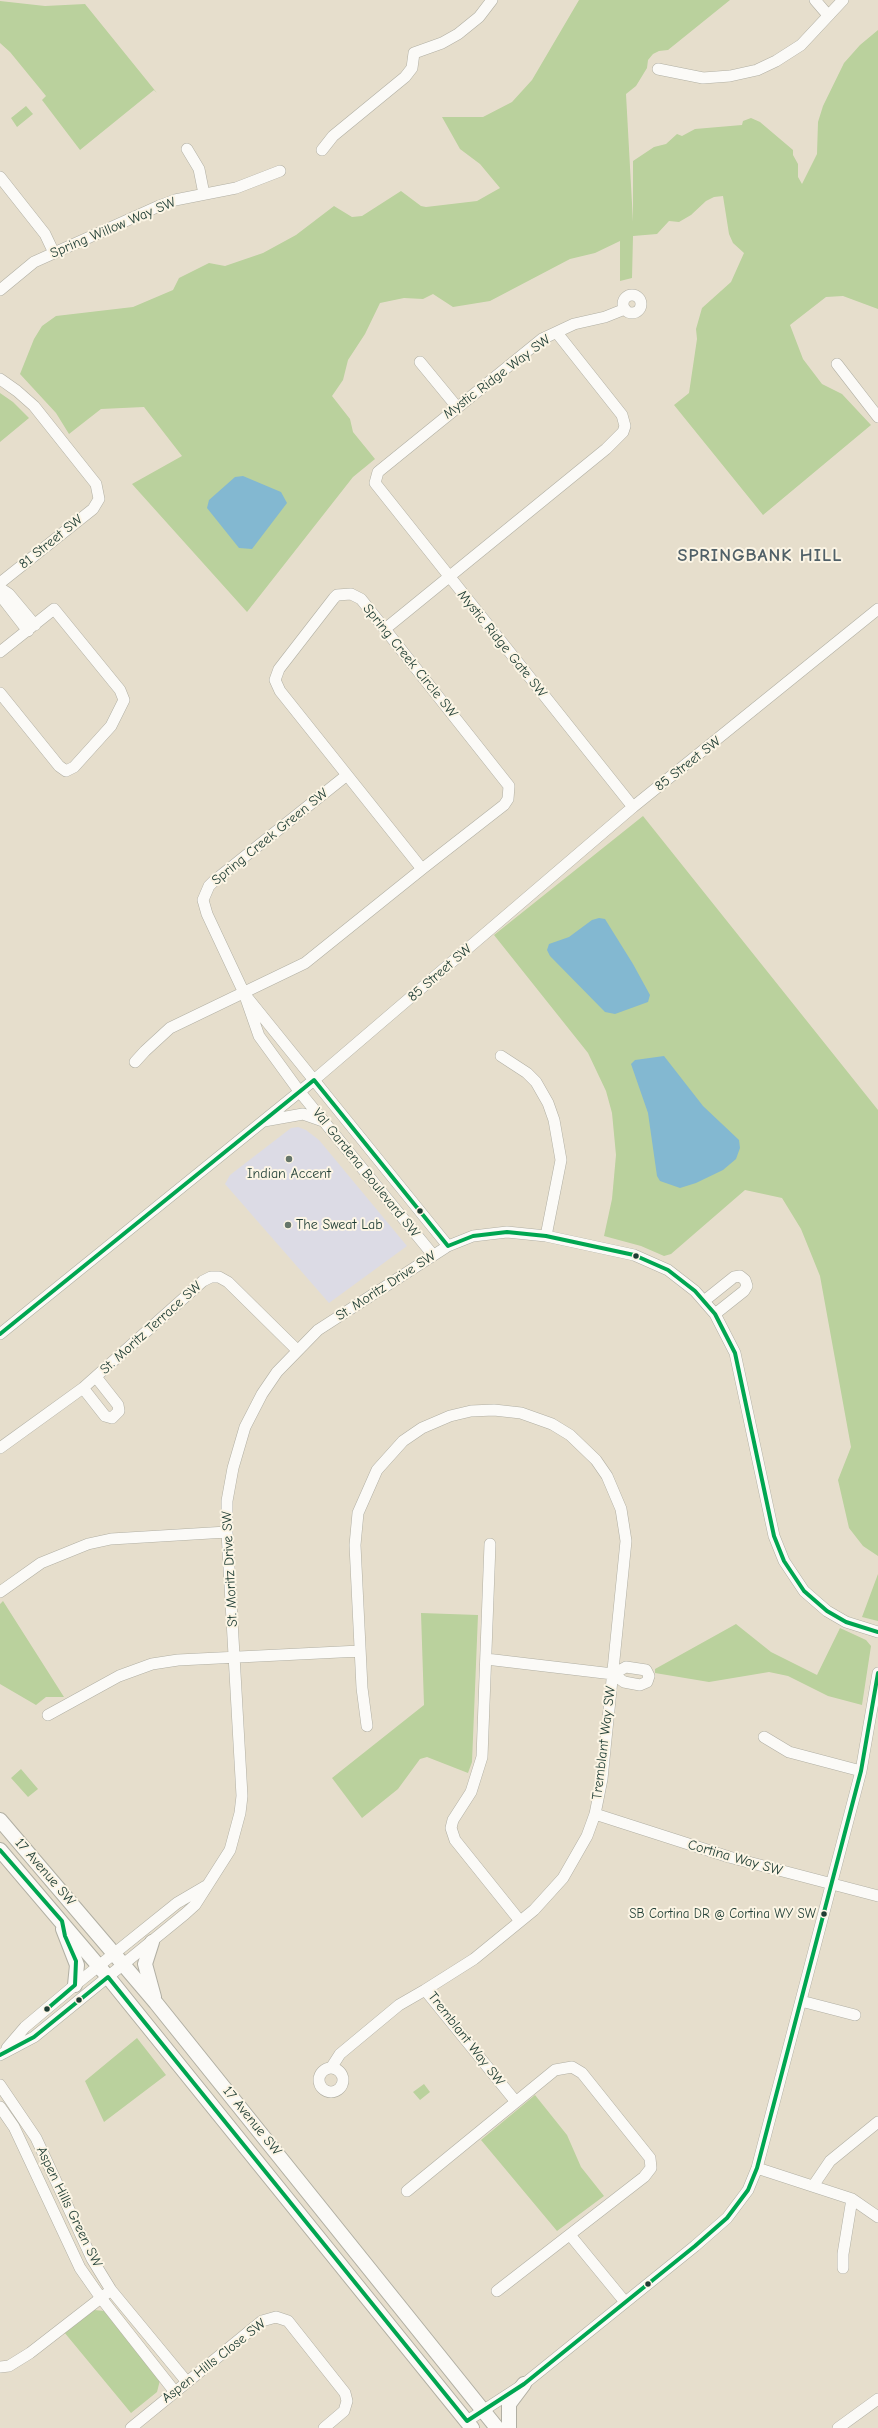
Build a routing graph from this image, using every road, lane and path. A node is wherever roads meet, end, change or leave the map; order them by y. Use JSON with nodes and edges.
{"nodes":[{"id":1,"x":492,"y":0,"type":"edge"},
{"id":2,"x":815,"y":0,"type":"edge"},
{"id":3,"x":843,"y":0,"type":"edge"},
{"id":4,"x":827,"y":14,"type":"junction"},
{"id":5,"x":658,"y":69,"type":"dead end"},
{"id":6,"x":187,"y":149,"type":"dead end"},
{"id":7,"x":322,"y":150,"type":"dead end"},
{"id":8,"x":280,"y":171,"type":"dead end"},
{"id":9,"x":0,"y":177,"type":"edge"},
{"id":10,"x":204,"y":194,"type":"junction"},
{"id":11,"x":54,"y":253,"type":"junction"},
{"id":12,"x":0,"y":290,"type":"edge"},
{"id":13,"x":625,"y":309,"type":"dead end"},
{"id":14,"x":557,"y":333,"type":"junction"},
{"id":15,"x":420,"y":362,"type":"dead end"},
{"id":16,"x":836,"y":364,"type":"dead end"},
{"id":17,"x":0,"y":379,"type":"edge"},
{"id":18,"x":457,"y":407,"type":"junction"},
{"id":19,"x":878,"y":417,"type":"edge"},
{"id":20,"x":375,"y":478,"type":"joint"},
{"id":21,"x":448,"y":577,"type":"junction"},
{"id":22,"x":0,"y":583,"type":"edge"},
{"id":23,"x":0,"y":588,"type":"edge"},
{"id":24,"x":0,"y":595,"type":"edge"},
{"id":25,"x":878,"y":609,"type":"edge"},
{"id":26,"x":31,"y":628,"type":"junction"},
{"id":27,"x":385,"y":629,"type":"junction"},
{"id":28,"x":0,"y":652,"type":"edge"},
{"id":29,"x":0,"y":693,"type":"edge"},
{"id":30,"x":347,"y":775,"type":"junction"},
{"id":31,"x":633,"y":807,"type":"junction"},
{"id":32,"x":422,"y":869,"type":"junction"},
{"id":33,"x":244,"y":993,"type":"junction"},
{"id":34,"x":501,"y":1056,"type":"dead end"},
{"id":35,"x":135,"y":1062,"type":"dead end"},
{"id":36,"x":314,"y":1080,"type":"junction"},
{"id":37,"x":300,"y":1091,"type":"junction"},
{"id":38,"x":262,"y":1121,"type":"junction"},
{"id":39,"x":325,"y":1122,"type":"junction"},
{"id":40,"x":546,"y":1236,"type":"junction"},
{"id":41,"x":448,"y":1246,"type":"junction"},
{"id":42,"x":433,"y":1255,"type":"junction"},
{"id":43,"x":704,"y":1301,"type":"junction"},
{"id":44,"x":715,"y":1314,"type":"junction"},
{"id":45,"x":0,"y":1334,"type":"edge"},
{"id":46,"x":297,"y":1350,"type":"junction"},
{"id":47,"x":96,"y":1377,"type":"junction"},
{"id":48,"x":83,"y":1388,"type":"junction"},
{"id":49,"x":0,"y":1448,"type":"edge"},
{"id":50,"x":227,"y":1532,"type":"junction"},
{"id":51,"x":490,"y":1544,"type":"dead end"},
{"id":52,"x":0,"y":1592,"type":"edge"},
{"id":53,"x":878,"y":1632,"type":"edge"},
{"id":54,"x":360,"y":1651,"type":"junction"},
{"id":55,"x":234,"y":1657,"type":"junction"},
{"id":56,"x":486,"y":1660,"type":"junction"},
{"id":57,"x":878,"y":1673,"type":"edge"},
{"id":58,"x":613,"y":1674,"type":"junction"},
{"id":59,"x":48,"y":1715,"type":"dead end"},
{"id":60,"x":367,"y":1726,"type":"dead end"},
{"id":61,"x":764,"y":1737,"type":"dead end"},
{"id":62,"x":861,"y":1771,"type":"junction"},
{"id":63,"x":594,"y":1814,"type":"junction"},
{"id":64,"x":0,"y":1820,"type":"edge"},
{"id":65,"x":0,"y":1850,"type":"edge"},
{"id":66,"x":831,"y":1884,"type":"junction"},
{"id":67,"x":206,"y":1886,"type":"junction"},
{"id":68,"x":878,"y":1896,"type":"edge"},
{"id":69,"x":62,"y":1921,"type":"junction"},
{"id":70,"x":520,"y":1921,"type":"junction"},
{"id":71,"x":152,"y":1942,"type":"junction"},
{"id":72,"x":115,"y":1953,"type":"junction"},
{"id":73,"x":124,"y":1965,"type":"junction"},
{"id":74,"x":99,"y":1966,"type":"junction"},
{"id":75,"x":108,"y":1978,"type":"junction"},
{"id":76,"x":75,"y":1985,"type":"junction"},
{"id":77,"x":425,"y":1990,"type":"junction"},
{"id":78,"x":801,"y":2001,"type":"junction"},
{"id":79,"x":156,"y":2003,"type":"junction"},
{"id":80,"x":855,"y":2015,"type":"dead end"},
{"id":81,"x":2,"y":2053,"type":"edge"},
{"id":82,"x":331,"y":2068,"type":"dead end"},
{"id":83,"x":0,"y":2086,"type":"edge"},
{"id":84,"x":516,"y":2102,"type":"junction"},
{"id":85,"x":0,"y":2106,"type":"edge"},
{"id":86,"x":878,"y":2122,"type":"edge"},
{"id":87,"x":757,"y":2168,"type":"junction"},
{"id":88,"x":813,"y":2186,"type":"junction"},
{"id":89,"x":407,"y":2191,"type":"dead end"},
{"id":90,"x":852,"y":2199,"type":"junction"},
{"id":91,"x":876,"y":2213,"type":"edge"},
{"id":92,"x":570,"y":2234,"type":"junction"},
{"id":93,"x":843,"y":2268,"type":"dead end"},
{"id":94,"x":111,"y":2290,"type":"junction"},
{"id":95,"x":497,"y":2291,"type":"dead end"},
{"id":96,"x":101,"y":2298,"type":"junction"},
{"id":97,"x":625,"y":2302,"type":"junction"},
{"id":98,"x":0,"y":2367,"type":"edge"},
{"id":99,"x":187,"y":2382,"type":"junction"},
{"id":100,"x":524,"y":2384,"type":"junction"},
{"id":101,"x":175,"y":2392,"type":"junction"},
{"id":102,"x":878,"y":2399,"type":"edge"},
{"id":103,"x":482,"y":2412,"type":"junction"},
{"id":104,"x":469,"y":2425,"type":"edge"},
{"id":105,"x":131,"y":2428,"type":"edge"},
{"id":106,"x":324,"y":2428,"type":"edge"},
{"id":107,"x":497,"y":2428,"type":"edge"},
{"id":108,"x":509,"y":2428,"type":"edge"},
{"id":109,"x":838,"y":2428,"type":"edge"}],
"edges":[{"from":1,"to":7,"type":"street"},
{"from":2,"to":4,"type":"street"},
{"from":3,"to":4,"type":"street"},
{"from":4,"to":5,"type":"street"},
{"from":6,"to":10,"type":"street"},
{"from":8,"to":10,"type":"street","name":"Spring Willow Way SW"},
{"from":9,"to":11,"type":"street"},
{"from":10,"to":11,"type":"street","name":"Spring Willow Way SW"},
{"from":11,"to":12,"type":"street","name":"Spring Willow Way SW"},
{"from":13,"to":14,"type":"street"},
{"from":14,"to":18,"type":"street","name":"Mystic Ridge Way SW"},
{"from":14,"to":21,"type":"street","name":"Mystic Ridge Way SW"},
{"from":15,"to":18,"type":"street"},
{"from":16,"to":19,"type":"street"},
{"from":17,"to":22,"type":"street","name":"81 Street SW"},
{"from":18,"to":20,"type":"street","name":"Mystic Ridge Way SW"},
{"from":20,"to":21,"type":"street","name":"Mystic Ridge Gate SW"},
{"from":21,"to":27,"type":"street"},
{"from":21,"to":31,"type":"street","name":"Mystic Ridge Gate SW"},
{"from":23,"to":26,"type":"street"},
{"from":24,"to":26,"type":"street"},
{"from":25,"to":31,"type":"street","name":"85 Street SW"},
{"from":26,"to":28,"type":"street"},
{"from":26,"to":29,"type":"street"},
{"from":27,"to":30,"type":"street","name":"Spring Creek Circle SW"},
{"from":27,"to":32,"type":"street","name":"Spring Creek Circle SW"},
{"from":30,"to":32,"type":"street","name":"Spring Creek Circle SW"},
{"from":30,"to":33,"type":"street","name":"Spring Creek Green SW"},
{"from":31,"to":36,"type":"street","name":"85 Street SW"},
{"from":32,"to":33,"type":"street","name":"Spring Creek Circle SW"},
{"from":33,"to":35,"type":"street","name":"Spring Creek Circle SW"},
{"from":33,"to":36,"type":"street","name":"Spring Creek Green SW"},
{"from":33,"to":37,"type":"street","name":"Spring Creek Green SW"},
{"from":34,"to":40,"type":"street"},
{"from":36,"to":37,"type":"street","name":"85 Street SW"},
{"from":36,"to":41,"type":"street","name":"Val Gardena Boulevard SW"},
{"from":37,"to":38,"type":"street","name":"85 Street SW"},
{"from":37,"to":39,"type":"street","name":"Val Gardena Boulevard SW"},
{"from":38,"to":39,"type":"street"},
{"from":38,"to":45,"type":"street","name":"85 Street SW"},
{"from":39,"to":42,"type":"street","name":"Val Gardena Boulevard SW"},
{"from":40,"to":41,"type":"street","name":"St. Moritz Drive SW"},
{"from":40,"to":43,"type":"street","name":"St. Moritz Drive SW"},
{"from":41,"to":42,"type":"street","name":"St. Moritz Drive SW"},
{"from":42,"to":46,"type":"street","name":"St. Moritz Drive SW"},
{"from":43,"to":44,"type":"street","name":"St. Moritz Drive SW"},
{"from":43,"to":44,"type":"street"},
{"from":44,"to":53,"type":"street","name":"St. Moritz Drive SW"},
{"from":46,"to":47,"type":"street","name":"St. Moritz Terrace SW"},
{"from":46,"to":50,"type":"street","name":"St. Moritz Drive SW"},
{"from":47,"to":48,"type":"street","name":"St. Moritz Terrace SW"},
{"from":47,"to":48,"type":"street"},
{"from":48,"to":49,"type":"street","name":"St. Moritz Terrace SW"},
{"from":50,"to":52,"type":"street"},
{"from":50,"to":55,"type":"street","name":"St. Moritz Drive SW"},
{"from":51,"to":56,"type":"street"},
{"from":54,"to":55,"type":"street"},
{"from":54,"to":58,"type":"street","name":"Tremblant Way SW"},
{"from":54,"to":60,"type":"street","name":"Tremblant Way SW"},
{"from":55,"to":59,"type":"street"},
{"from":55,"to":67,"type":"street","name":"St. Moritz Drive SW"},
{"from":56,"to":58,"type":"street"},
{"from":56,"to":70,"type":"street"},
{"from":57,"to":62,"type":"street"},
{"from":58,"to":63,"type":"street","name":"Tremblant Way SW"},
{"from":61,"to":62,"type":"street"},
{"from":62,"to":66,"type":"street"},
{"from":63,"to":66,"type":"street","name":"Cortina Way SW"},
{"from":63,"to":70,"type":"street","name":"Tremblant Way SW"},
{"from":64,"to":72,"type":"main road","name":"17 Avenue SW"},
{"from":65,"to":69,"type":"main road","name":"17 Avenue SW"},
{"from":66,"to":68,"type":"street","name":"Cortina Way SW"},
{"from":66,"to":78,"type":"street"},
{"from":67,"to":71,"type":"street","name":"St. Moritz Drive SW"},
{"from":67,"to":72,"type":"street","name":"St. Moritz Drive SW"},
{"from":69,"to":74,"type":"main road","name":"17 Avenue SW"},
{"from":69,"to":76,"type":"main road"},
{"from":70,"to":77,"type":"street","name":"Tremblant Way SW"},
{"from":71,"to":73,"type":"street","name":"St. Moritz Drive SW"},
{"from":71,"to":79,"type":"main road"},
{"from":72,"to":73,"type":"main road","name":"17 Avenue SW"},
{"from":72,"to":74,"type":"street","name":"St. Moritz Drive SW"},
{"from":73,"to":75,"type":"street","name":"St. Moritz Drive SW"},
{"from":73,"to":79,"type":"main road","name":"17 Avenue SW"},
{"from":74,"to":75,"type":"main road","name":"17 Avenue SW"},
{"from":74,"to":76,"type":"street","name":"St. Moritz Drive SW"},
{"from":75,"to":81,"type":"street","name":"St. Moritz Drive SW"},
{"from":75,"to":104,"type":"main road","name":"17 Avenue SW"},
{"from":76,"to":81,"type":"street","name":"St. Moritz Drive SW"},
{"from":77,"to":82,"type":"street"},
{"from":77,"to":84,"type":"street","name":"Tremblant Way SW"},
{"from":78,"to":80,"type":"street"},
{"from":78,"to":87,"type":"street"},
{"from":79,"to":103,"type":"main road","name":"17 Avenue SW"},
{"from":83,"to":94,"type":"street","name":"Aspen Hills Green SW"},
{"from":84,"to":89,"type":"street"},
{"from":84,"to":92,"type":"street"},
{"from":85,"to":96,"type":"street","name":"Aspen Hills Green SW"},
{"from":86,"to":88,"type":"street"},
{"from":87,"to":88,"type":"street"},
{"from":87,"to":97,"type":"street"},
{"from":88,"to":90,"type":"street"},
{"from":90,"to":91,"type":"street"},
{"from":90,"to":93,"type":"street"},
{"from":92,"to":95,"type":"street"},
{"from":92,"to":97,"type":"street"},
{"from":94,"to":96,"type":"street"},
{"from":94,"to":99,"type":"street","name":"Aspen Hills Green SW"},
{"from":96,"to":98,"type":"street"},
{"from":96,"to":101,"type":"street","name":"Aspen Hills Green SW"},
{"from":97,"to":100,"type":"street"},
{"from":99,"to":101,"type":"street","name":"Aspen Hills Close SW"},
{"from":99,"to":106,"type":"street","name":"Aspen Hills Close SW"},
{"from":100,"to":103,"type":"street"},
{"from":100,"to":108,"type":"main road"},
{"from":101,"to":105,"type":"street","name":"Aspen Hills Close SW"},
{"from":102,"to":109,"type":"street"},
{"from":103,"to":104,"type":"street"},
{"from":103,"to":107,"type":"main road","name":"17 Avenue SW"}]}
